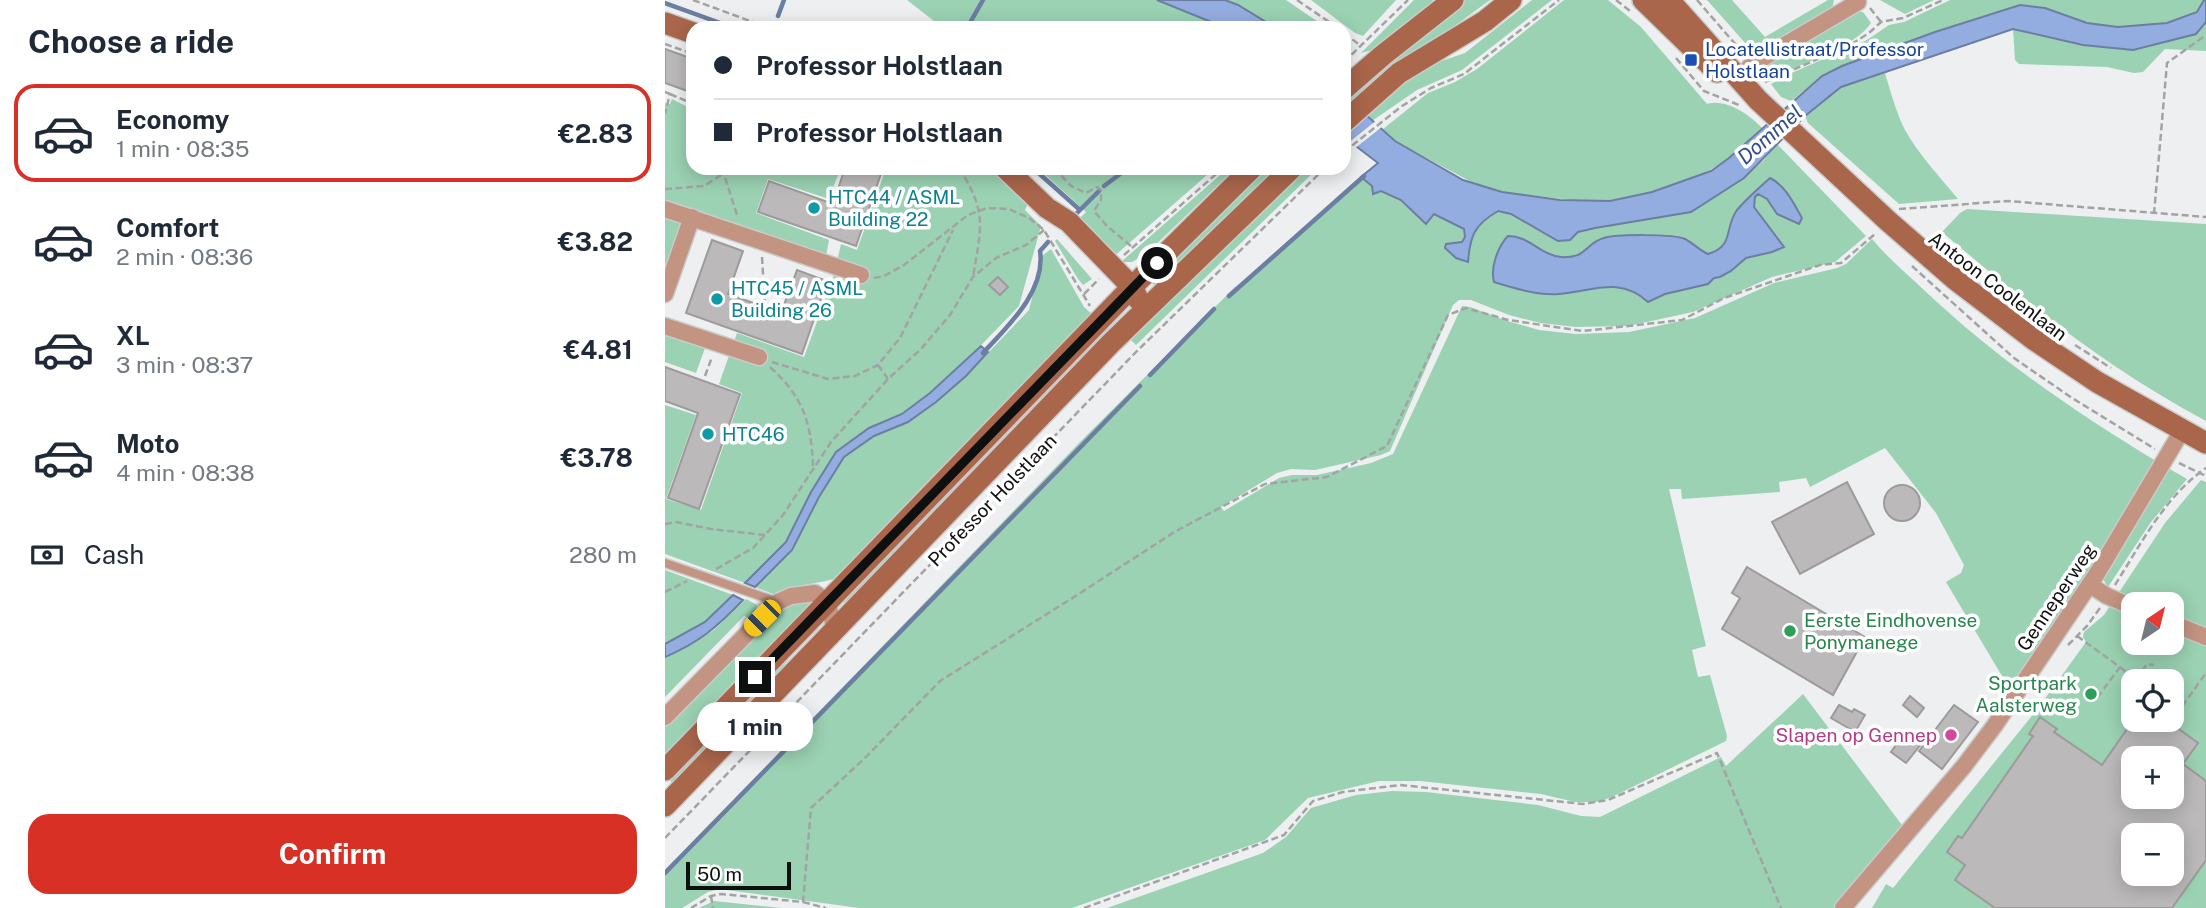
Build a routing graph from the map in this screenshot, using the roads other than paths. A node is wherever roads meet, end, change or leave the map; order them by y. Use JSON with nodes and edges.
{"nodes":[{"id":1,"x":1453,"y":0,"type":"edge"},
{"id":2,"x":1511,"y":0,"type":"edge"},
{"id":3,"x":1643,"y":0,"type":"edge"},
{"id":4,"x":1669,"y":0,"type":"edge"},
{"id":5,"x":1853,"y":2,"type":"edge"},
{"id":6,"x":665,"y":23,"type":"edge"},
{"id":7,"x":686,"y":30,"type":"edge"},
{"id":8,"x":1746,"y":71,"type":"junction"},
{"id":9,"x":1351,"y":83,"type":"edge"},
{"id":10,"x":1765,"y":97,"type":"junction"},
{"id":11,"x":1351,"y":116,"type":"edge"},
{"id":12,"x":1012,"y":175,"type":"edge"},
{"id":13,"x":1245,"y":175,"type":"edge"},
{"id":14,"x":1285,"y":175,"type":"edge"},
{"id":15,"x":665,"y":209,"type":"edge"},
{"id":16,"x":692,"y":217,"type":"junction"},
{"id":17,"x":860,"y":275,"type":"road end"},
{"id":18,"x":1127,"y":293,"type":"junction"},
{"id":19,"x":665,"y":294,"type":"edge"},
{"id":20,"x":1144,"y":311,"type":"junction"},
{"id":21,"x":665,"y":326,"type":"edge"},
{"id":22,"x":759,"y":358,"type":"road end"},
{"id":23,"x":2175,"y":442,"type":"junction"},
{"id":24,"x":2206,"y":443,"type":"edge"},
{"id":25,"x":2202,"y":466,"type":"edge"},
{"id":26,"x":665,"y":563,"type":"edge"},
{"id":27,"x":2090,"y":585,"type":"junction"},
{"id":28,"x":778,"y":602,"type":"junction"},
{"id":29,"x":828,"y":602,"type":"junction"},
{"id":30,"x":2121,"y":602,"type":"edge"},
{"id":31,"x":2184,"y":628,"type":"edge"},
{"id":32,"x":832,"y":633,"type":"junction"},
{"id":33,"x":2206,"y":637,"type":"edge"},
{"id":34,"x":665,"y":717,"type":"edge"},
{"id":35,"x":665,"y":770,"type":"edge"},
{"id":36,"x":665,"y":806,"type":"edge"},
{"id":37,"x":1843,"y":908,"type":"edge"}],
"edges":[{"from":1,"to":9,"type":"main road"},
{"from":2,"to":11,"type":"main road"},
{"from":3,"to":10,"type":"main road","name":"Antoon Coolenlaan"},
{"from":4,"to":8,"type":"main road","name":"Antoon Coolenlaan"},
{"from":5,"to":8,"type":"street"},
{"from":6,"to":7,"type":"main road"},
{"from":8,"to":10,"type":"main road","name":"Antoon Coolenlaan"},
{"from":10,"to":23,"type":"main road","name":"Antoon Coolenlaan"},
{"from":12,"to":18,"type":"main road"},
{"from":13,"to":18,"type":"main road"},
{"from":14,"to":20,"type":"main road","name":"Professor Holstlaan"},
{"from":15,"to":16,"type":"street"},
{"from":16,"to":17,"type":"street"},
{"from":16,"to":19,"type":"street"},
{"from":18,"to":20,"type":"main road"},
{"from":18,"to":29,"type":"main road"},
{"from":20,"to":32,"type":"main road","name":"Professor Holstlaan"},
{"from":21,"to":22,"type":"street"},
{"from":23,"to":24,"type":"main road","name":"Antoon Coolenlaan"},
{"from":23,"to":25,"type":"main road","name":"Antoon Coolenlaan"},
{"from":23,"to":27,"type":"street","name":"Genneperweg"},
{"from":26,"to":28,"type":"lane"},
{"from":27,"to":30,"type":"street"},
{"from":27,"to":37,"type":"street","name":"Genneperweg"},
{"from":28,"to":29,"type":"street"},
{"from":28,"to":34,"type":"street"},
{"from":29,"to":32,"type":"street"},
{"from":29,"to":35,"type":"main road"},
{"from":31,"to":33,"type":"street"},
{"from":32,"to":36,"type":"main road","name":"Professor Holstlaan"}]}
